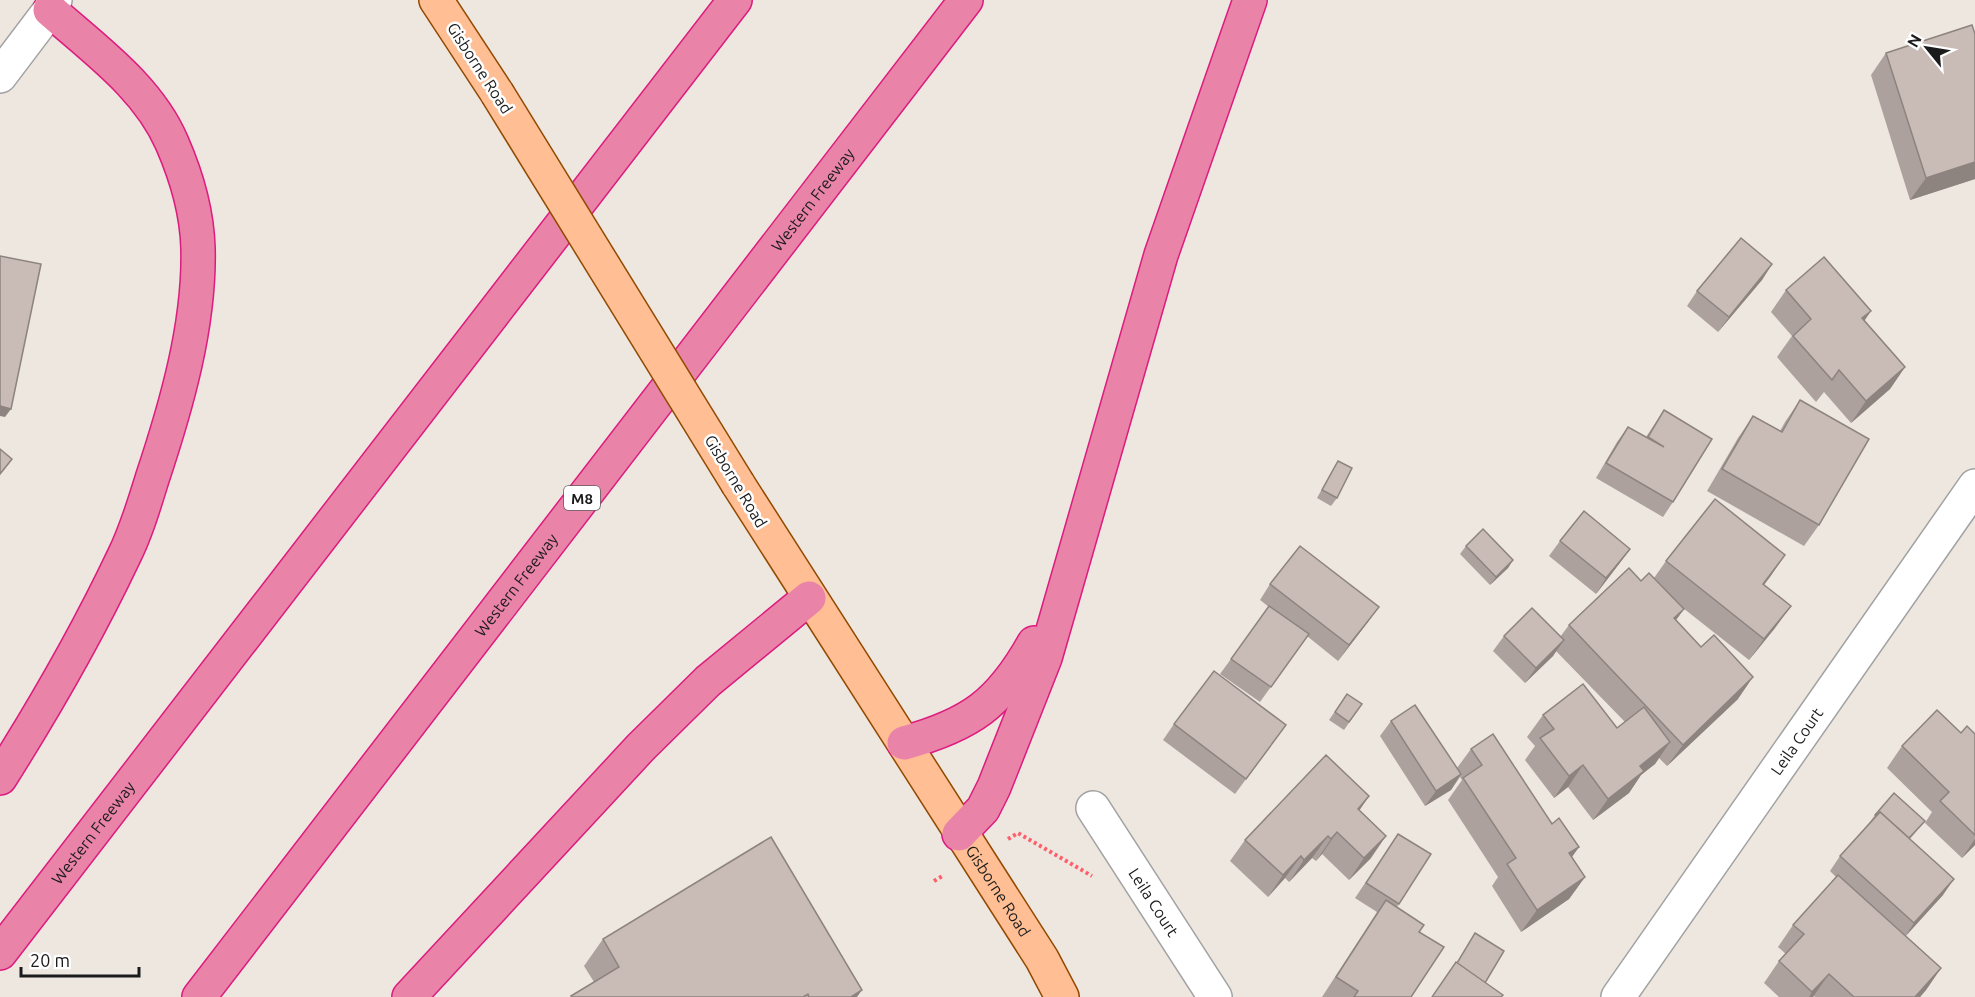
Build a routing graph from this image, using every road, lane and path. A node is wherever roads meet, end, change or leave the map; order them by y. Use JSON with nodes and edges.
{"nodes":[{"id":1,"x":436,"y":0,"type":"edge"},
{"id":2,"x":735,"y":0,"type":"edge"},
{"id":3,"x":966,"y":0,"type":"edge"},
{"id":4,"x":1250,"y":0,"type":"edge"},
{"id":5,"x":56,"y":3,"type":"edge"},
{"id":6,"x":0,"y":76,"type":"edge"},
{"id":7,"x":1975,"y":486,"type":"edge"},
{"id":8,"x":1062,"y":592,"type":"junction"},
{"id":9,"x":809,"y":598,"type":"junction"},
{"id":10,"x":904,"y":743,"type":"junction"},
{"id":11,"x":0,"y":778,"type":"edge"},
{"id":12,"x":1093,"y":808,"type":"dead end"},
{"id":13,"x":967,"y":846,"type":"junction"},
{"id":14,"x":934,"y":881,"type":"dead end"},
{"id":15,"x":1143,"y":887,"type":"junction"},
{"id":16,"x":0,"y":952,"type":"edge"},
{"id":17,"x":1041,"y":959,"type":"junction"},
{"id":18,"x":199,"y":997,"type":"edge"},
{"id":19,"x":409,"y":997,"type":"edge"},
{"id":20,"x":1062,"y":997,"type":"edge"},
{"id":21,"x":1073,"y":997,"type":"edge"},
{"id":22,"x":1215,"y":997,"type":"edge"},
{"id":23,"x":1618,"y":997,"type":"edge"}],
"edges":[{"from":1,"to":9,"type":"main road","name":"Gisborne Road","bridge":true},
{"from":2,"to":16,"type":"highway","name":"Western Freeway"},
{"from":3,"to":18,"type":"highway","name":"Western Freeway","number":"M8"},
{"from":4,"to":8,"type":"highway"},
{"from":5,"to":6,"type":"street"},
{"from":5,"to":11,"type":"highway"},
{"from":7,"to":23,"type":"street","name":"Leila Court"},
{"from":8,"to":10,"type":"highway"},
{"from":8,"to":13,"type":"highway"},
{"from":9,"to":10,"type":"main road","name":"Gisborne Road"},
{"from":9,"to":19,"type":"highway"},
{"from":10,"to":13,"type":"main road","name":"Gisborne Road"},
{"from":12,"to":15,"type":"street","name":"Leila Court"},
{"from":13,"to":14,"type":"path"},
{"from":13,"to":15,"type":"path"},
{"from":13,"to":17,"type":"main road","name":"Gisborne Road"},
{"from":15,"to":22,"type":"street","name":"Leila Court"},
{"from":17,"to":20,"type":"main road","name":"Gisborne Road"},
{"from":17,"to":21,"type":"main road","name":"Gisborne Road"}]}
